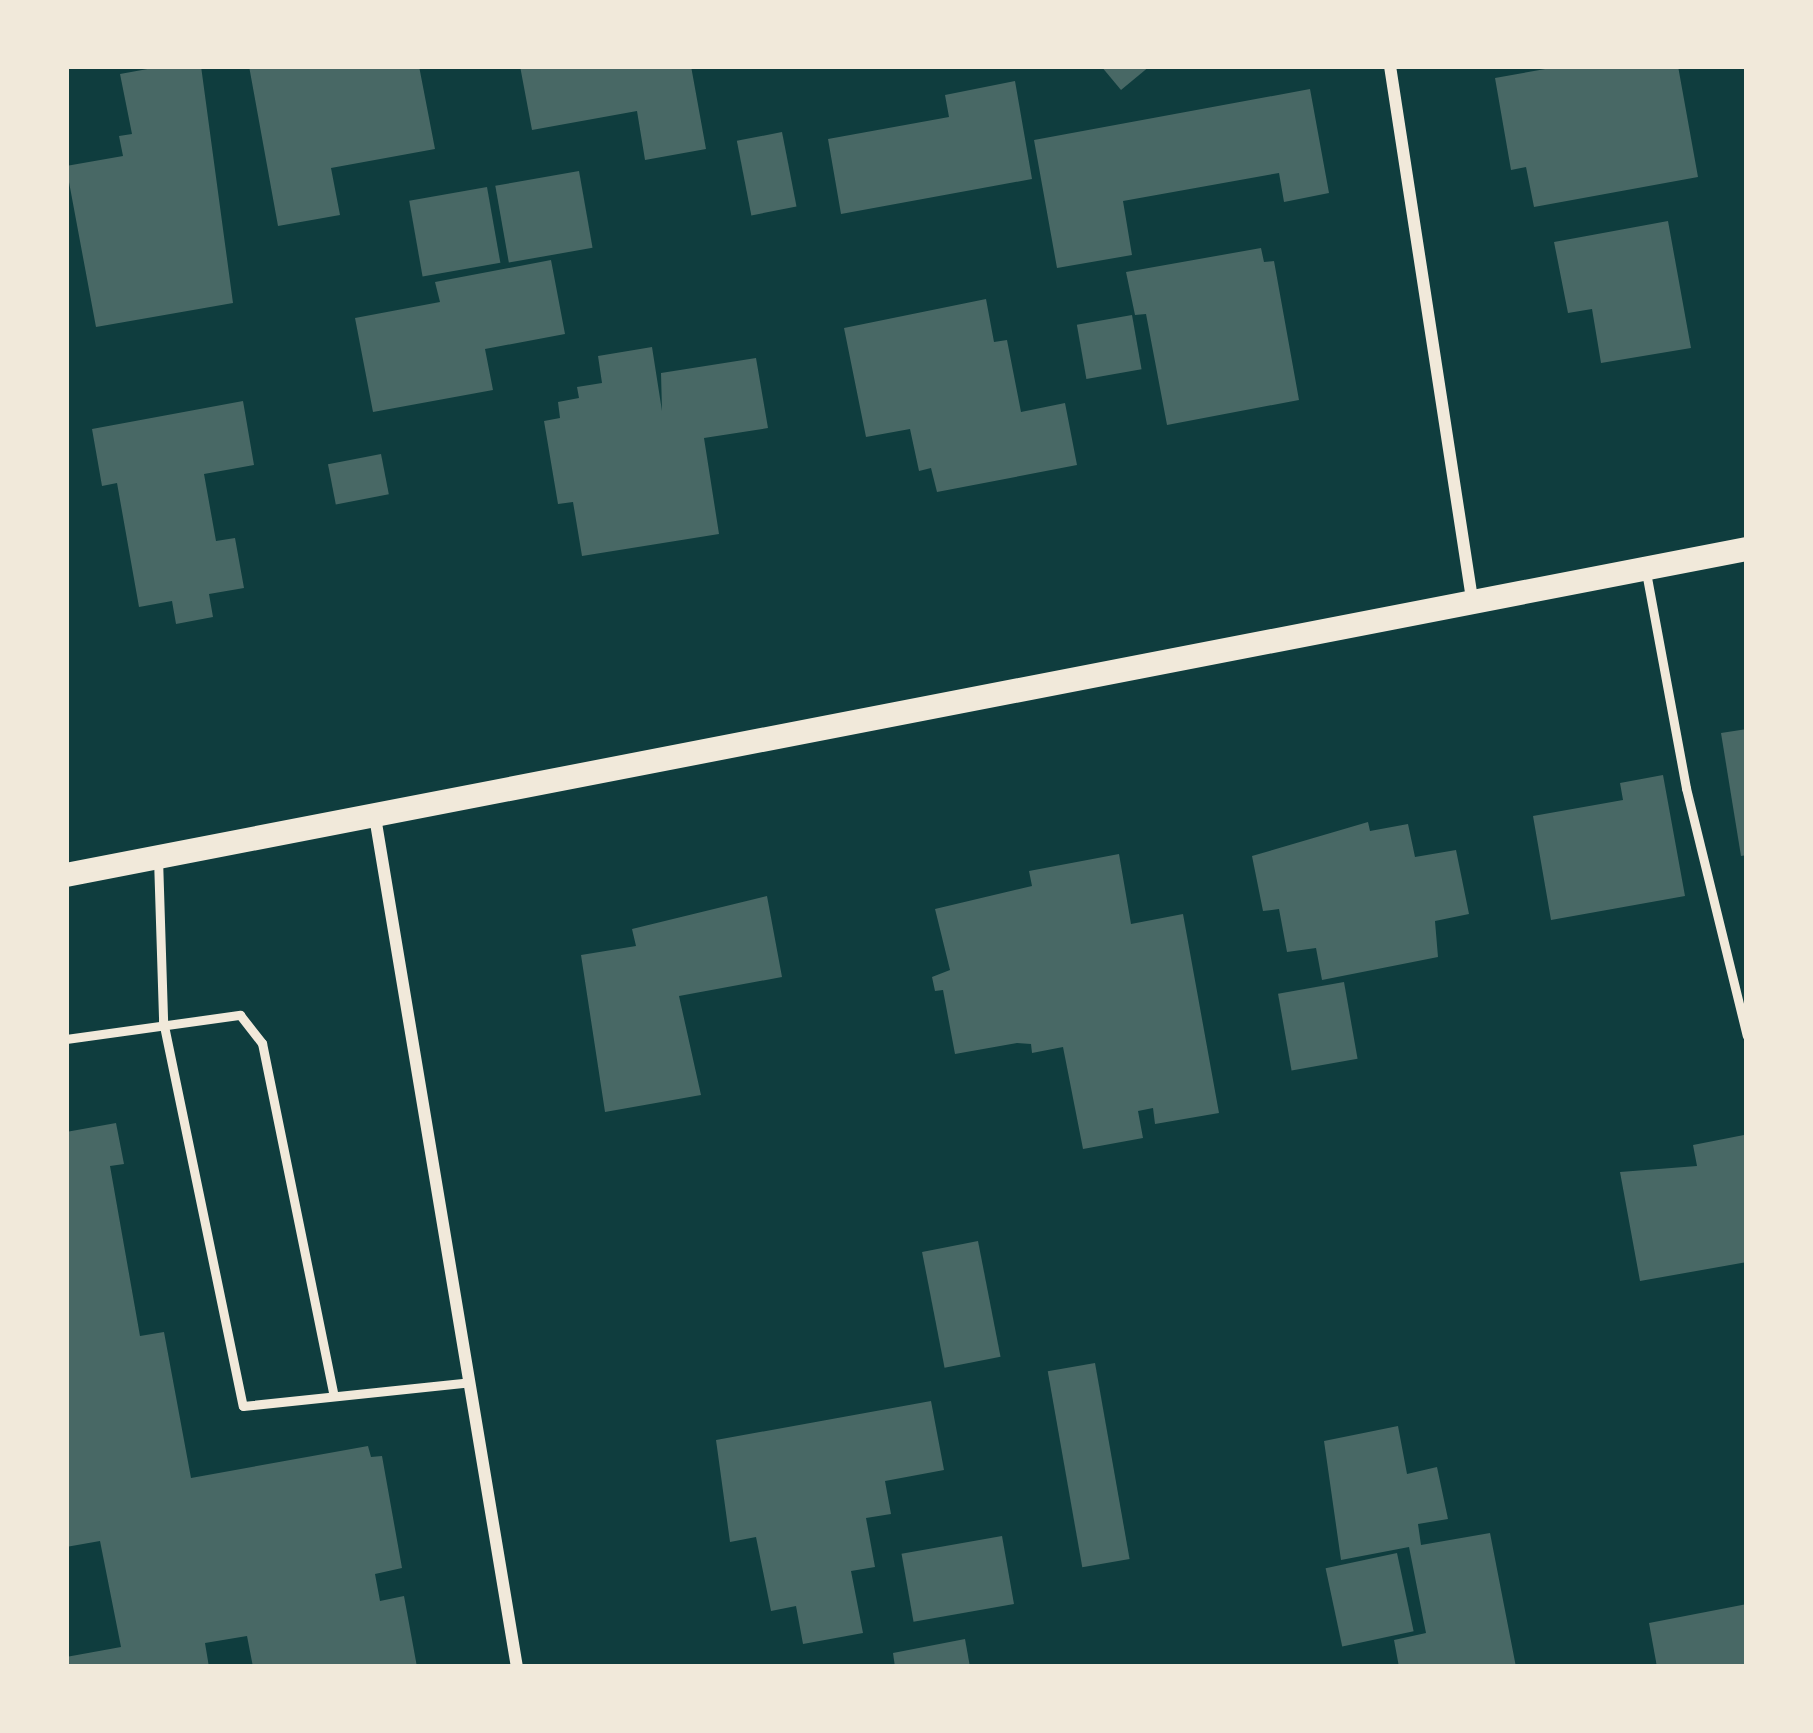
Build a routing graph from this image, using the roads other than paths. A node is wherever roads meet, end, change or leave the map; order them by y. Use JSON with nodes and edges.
{"nodes":[{"id":1,"x":1390,"y":66,"type":"edge"},
{"id":2,"x":1747,"y":548,"type":"edge"},
{"id":3,"x":1645,"y":567,"type":"junction"},
{"id":4,"x":1472,"y":599,"type":"junction"},
{"id":5,"x":375,"y":817,"type":"junction"},
{"id":6,"x":158,"y":858,"type":"junction"},
{"id":7,"x":66,"y":875,"type":"edge"},
{"id":8,"x":163,"y":1021,"type":"junction"},
{"id":9,"x":1747,"y":1036,"type":"edge"},
{"id":10,"x":66,"y":1039,"type":"edge"},
{"id":11,"x":470,"y":1382,"type":"junction"},
{"id":12,"x":334,"y":1396,"type":"junction"},
{"id":13,"x":517,"y":1667,"type":"edge"}],
"edges":[{"from":1,"to":4,"type":"street"},
{"from":2,"to":3,"type":"main road"},
{"from":3,"to":4,"type":"main road"},
{"from":3,"to":9,"type":"lane"},
{"from":4,"to":5,"type":"main road"},
{"from":5,"to":6,"type":"main road"},
{"from":5,"to":11,"type":"street"},
{"from":6,"to":7,"type":"main road"},
{"from":6,"to":8,"type":"lane"},
{"from":8,"to":10,"type":"lane"},
{"from":8,"to":12,"type":"lane"},
{"from":8,"to":12,"type":"lane"},
{"from":11,"to":12,"type":"lane"},
{"from":11,"to":13,"type":"street"}]}
